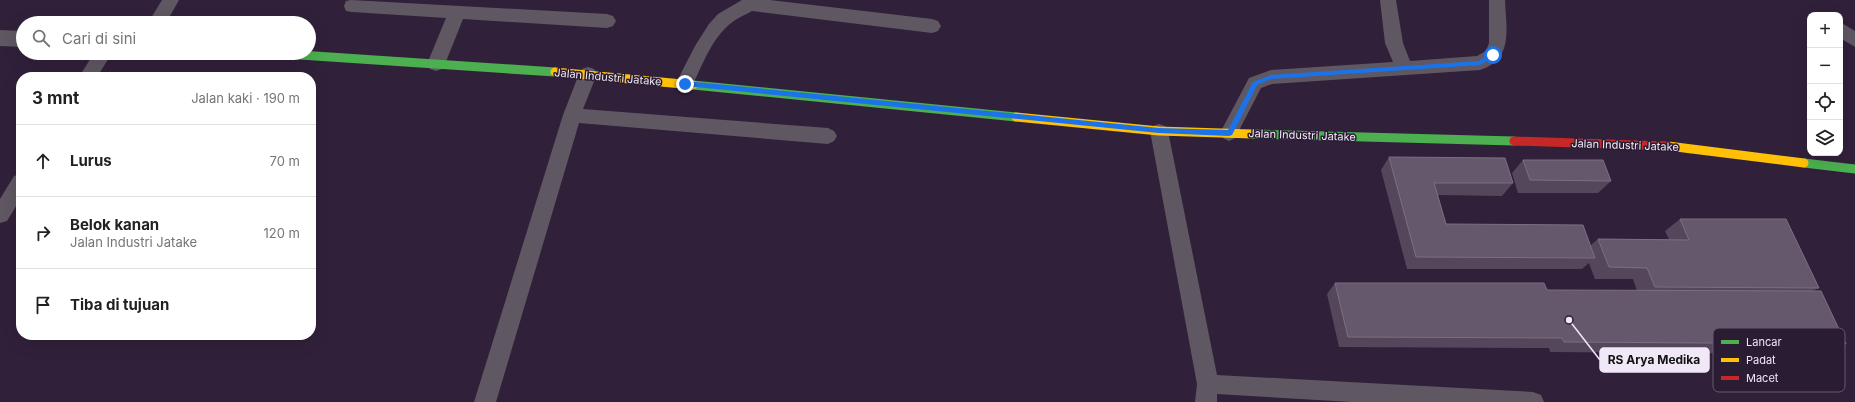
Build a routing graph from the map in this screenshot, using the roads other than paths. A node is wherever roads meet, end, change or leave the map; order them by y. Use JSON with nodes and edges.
{"nodes":[{"id":1,"x":171,"y":0,"type":"edge"},
{"id":2,"x":1388,"y":0,"type":"edge"},
{"id":3,"x":1497,"y":0,"type":"edge"},
{"id":4,"x":750,"y":2,"type":"edge"},
{"id":5,"x":352,"y":6,"type":"dead end"},
{"id":6,"x":458,"y":12,"type":"junction"},
{"id":7,"x":161,"y":16,"type":"edge"},
{"id":8,"x":607,"y":21,"type":"dead end"},
{"id":9,"x":932,"y":26,"type":"dead end"},
{"id":10,"x":1843,"y":32,"type":"edge"},
{"id":11,"x":0,"y":38,"type":"edge"},
{"id":12,"x":16,"y":39,"type":"edge"},
{"id":13,"x":1855,"y":40,"type":"edge"},
{"id":14,"x":316,"y":56,"type":"edge"},
{"id":15,"x":99,"y":60,"type":"edge"},
{"id":16,"x":436,"y":64,"type":"junction"},
{"id":17,"x":1404,"y":68,"type":"junction"},
{"id":18,"x":91,"y":72,"type":"edge"},
{"id":19,"x":588,"y":74,"type":"junction"},
{"id":20,"x":685,"y":84,"type":"junction"},
{"id":21,"x":572,"y":115,"type":"junction"},
{"id":22,"x":1159,"y":131,"type":"junction"},
{"id":23,"x":1229,"y":133,"type":"junction"},
{"id":24,"x":828,"y":136,"type":"dead end"},
{"id":25,"x":1855,"y":169,"type":"edge"},
{"id":26,"x":16,"y":190,"type":"edge"},
{"id":27,"x":0,"y":215,"type":"edge"},
{"id":28,"x":1207,"y":393,"type":"edge"},
{"id":29,"x":485,"y":402,"type":"edge"},
{"id":30,"x":1533,"y":402,"type":"edge"}],
"edges":[{"from":1,"to":7,"type":"lane"},
{"from":2,"to":17,"type":"lane"},
{"from":3,"to":17,"type":"lane"},
{"from":4,"to":9,"type":"lane"},
{"from":4,"to":20,"type":"lane"},
{"from":5,"to":6,"type":"lane"},
{"from":6,"to":8,"type":"lane"},
{"from":6,"to":16,"type":"lane"},
{"from":10,"to":13,"type":"lane"},
{"from":11,"to":12,"type":"street"},
{"from":14,"to":16,"type":"street","name":"Jalan Industri Jatake"},
{"from":15,"to":18,"type":"lane"},
{"from":16,"to":19,"type":"street","name":"Jalan Industri Jatake"},
{"from":17,"to":23,"type":"lane"},
{"from":19,"to":20,"type":"street","name":"Jalan Industri Jatake"},
{"from":19,"to":21,"type":"lane"},
{"from":20,"to":22,"type":"street","name":"Jalan Industri Jatake"},
{"from":21,"to":24,"type":"lane"},
{"from":21,"to":29,"type":"lane"},
{"from":22,"to":23,"type":"street","name":"Jalan Industri Jatake"},
{"from":22,"to":28,"type":"lane"},
{"from":23,"to":25,"type":"street","name":"Jalan Industri Jatake"},
{"from":26,"to":27,"type":"lane"},
{"from":28,"to":30,"type":"lane"}]}
